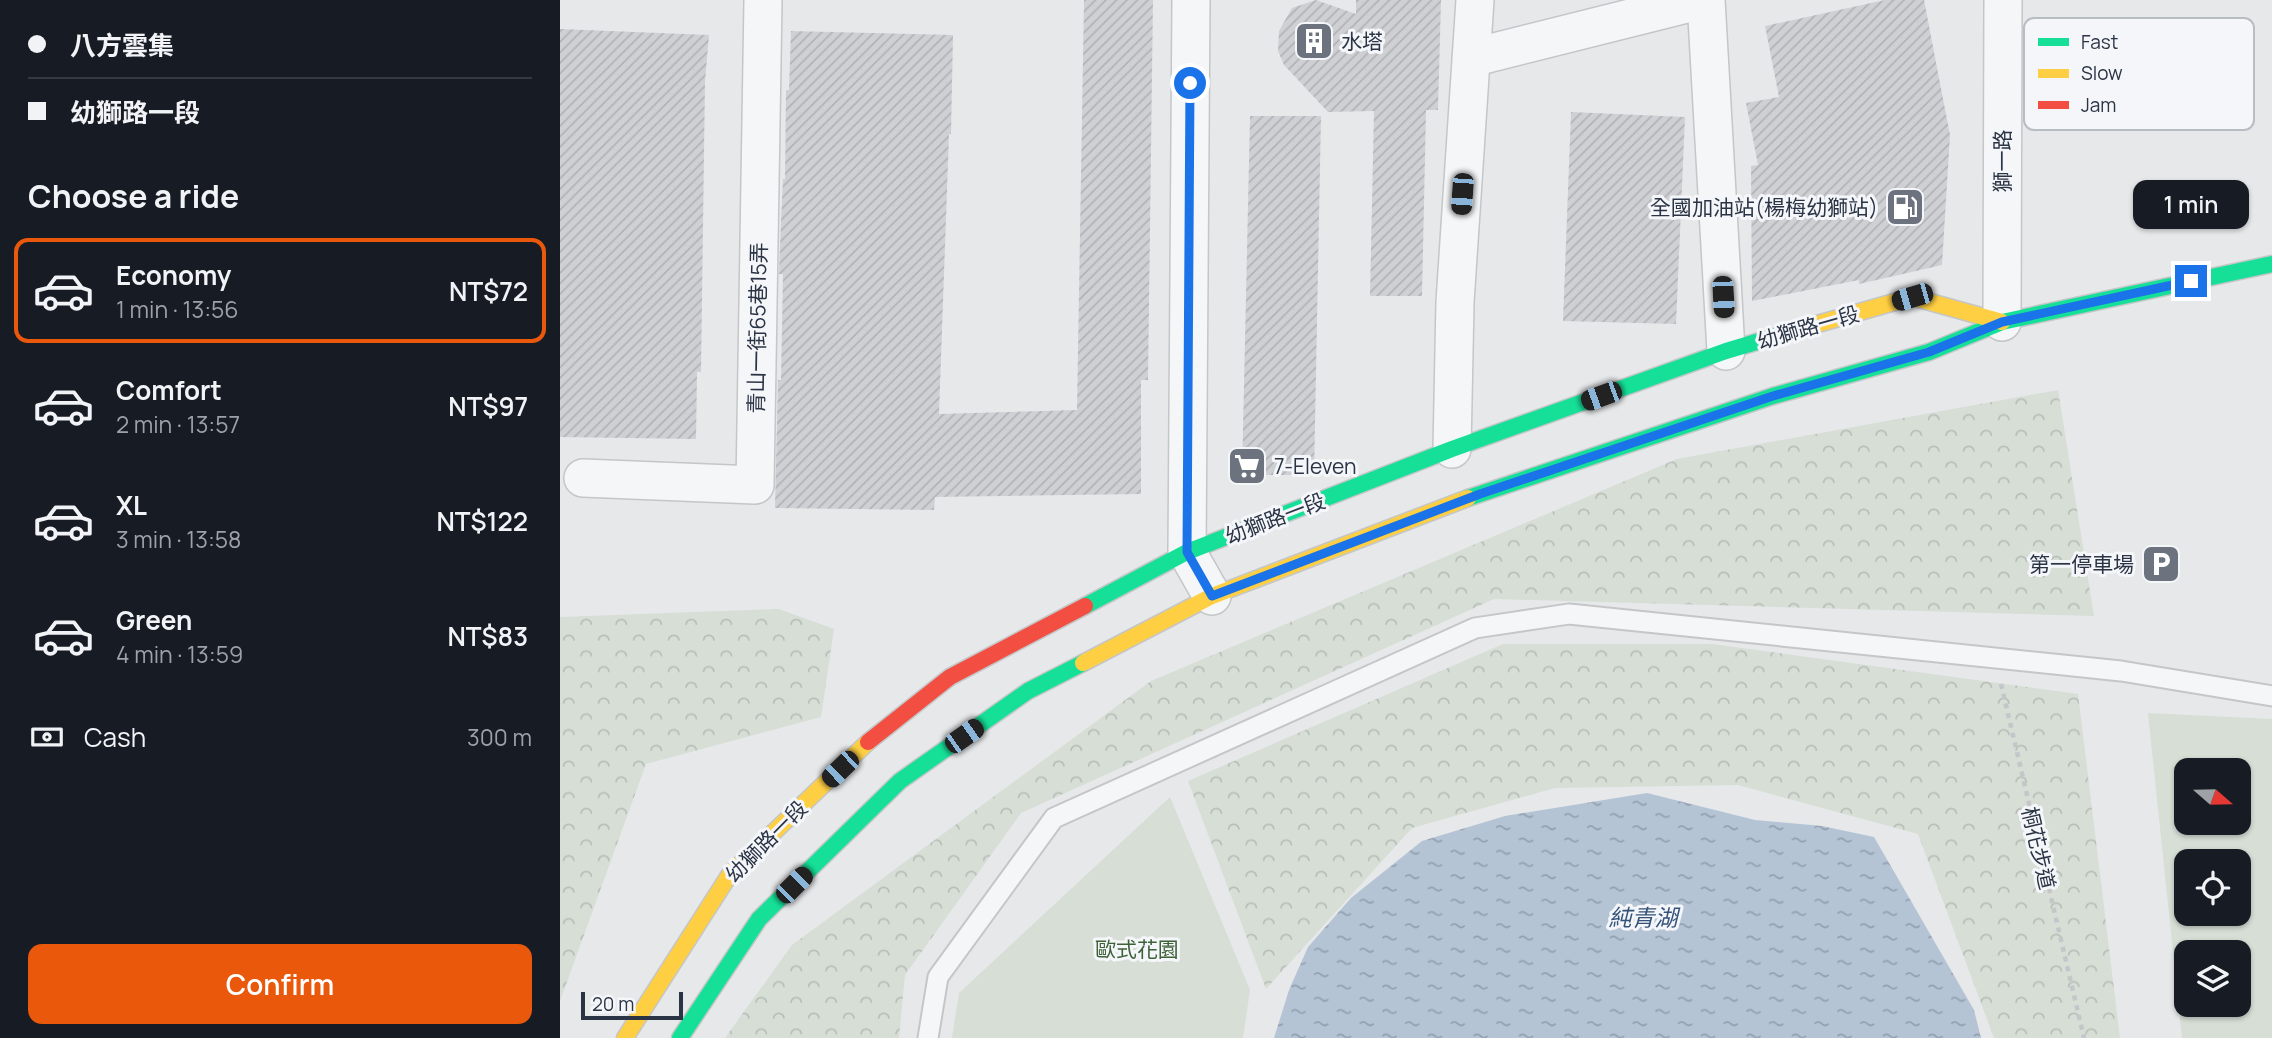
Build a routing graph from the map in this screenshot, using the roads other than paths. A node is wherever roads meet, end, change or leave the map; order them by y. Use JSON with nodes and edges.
{"nodes":[{"id":1,"x":763,"y":0,"type":"edge"},
{"id":2,"x":1191,"y":0,"type":"edge"},
{"id":3,"x":1475,"y":0,"type":"edge"},
{"id":4,"x":1704,"y":0,"type":"edge"},
{"id":5,"x":2003,"y":0,"type":"edge"},
{"id":6,"x":1471,"y":58,"type":"junction"},
{"id":7,"x":2272,"y":264,"type":"edge"},
{"id":8,"x":2002,"y":322,"type":"junction"},
{"id":9,"x":1726,"y":351,"type":"junction"},
{"id":10,"x":1452,"y":449,"type":"junction"},
{"id":11,"x":583,"y":478,"type":"dead end"},
{"id":12,"x":1187,"y":552,"type":"junction"},
{"id":13,"x":1212,"y":596,"type":"junction"},
{"id":14,"x":2272,"y":696,"type":"edge"},
{"id":15,"x":625,"y":1038,"type":"edge"},
{"id":16,"x":680,"y":1038,"type":"edge"},
{"id":17,"x":928,"y":1038,"type":"edge"}],
"edges":[{"from":1,"to":11,"type":"street","name":"青山一街65巷15弄"},
{"from":2,"to":12,"type":"street"},
{"from":3,"to":6,"type":"street"},
{"from":4,"to":6,"type":"street"},
{"from":4,"to":9,"type":"street"},
{"from":5,"to":8,"type":"street","name":"獅一路"},
{"from":6,"to":10,"type":"street"},
{"from":7,"to":8,"type":"street","name":"幼獅路一段"},
{"from":8,"to":9,"type":"street","name":"幼獅路一段"},
{"from":8,"to":13,"type":"street","name":"幼獅路一段"},
{"from":9,"to":10,"type":"street","name":"幼獅路一段"},
{"from":10,"to":12,"type":"street","name":"幼獅路一段"},
{"from":12,"to":13,"type":"street"},
{"from":12,"to":15,"type":"street","name":"幼獅路一段"},
{"from":13,"to":16,"type":"street","name":"幼獅路一段"},
{"from":14,"to":17,"type":"lane"}]}
